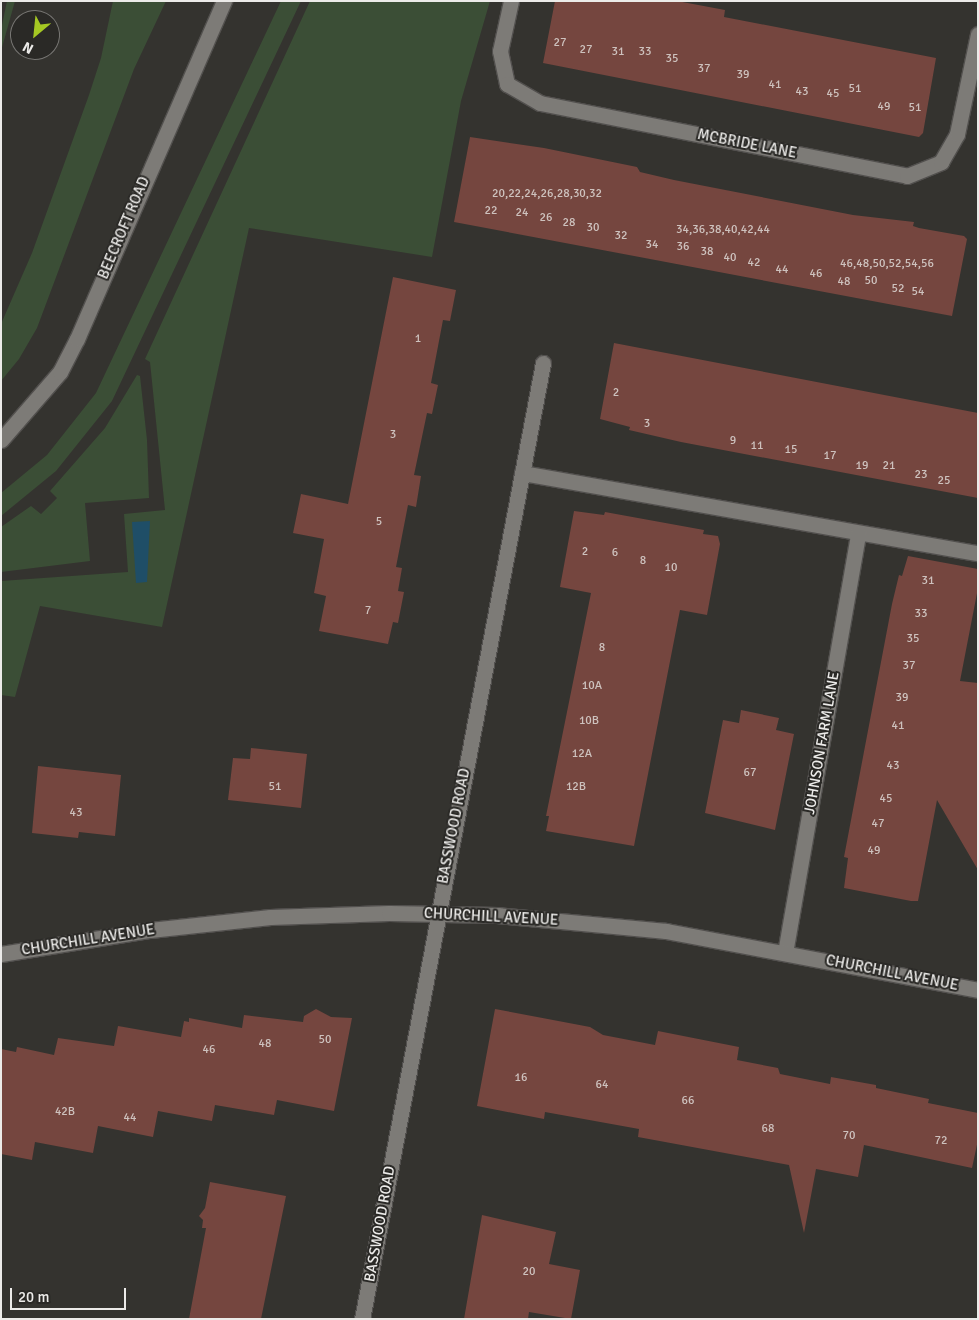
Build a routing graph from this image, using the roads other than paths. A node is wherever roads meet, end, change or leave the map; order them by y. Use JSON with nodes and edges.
{"nodes":[{"id":1,"x":224,"y":1,"type":"edge"},
{"id":2,"x":511,"y":1,"type":"edge"},
{"id":3,"x":978,"y":34,"type":"edge"},
{"id":4,"x":543,"y":364,"type":"dead end"},
{"id":5,"x":1,"y":440,"type":"edge"},
{"id":6,"x":522,"y":473,"type":"junction"},
{"id":7,"x":858,"y":533,"type":"junction"},
{"id":8,"x":978,"y":553,"type":"edge"},
{"id":9,"x":437,"y":913,"type":"junction"},
{"id":10,"x":785,"y":953,"type":"junction"},
{"id":11,"x":1,"y":954,"type":"edge"},
{"id":12,"x":978,"y":990,"type":"edge"},
{"id":13,"x":362,"y":1319,"type":"edge"}],
"edges":[{"from":1,"to":5,"type":"street","name":"BEECROFT ROAD"},
{"from":2,"to":3,"type":"street","name":"MCBRIDE LANE"},
{"from":4,"to":6,"type":"street","name":"BASSWOOD ROAD"},
{"from":6,"to":7,"type":"street"},
{"from":6,"to":9,"type":"street","name":"BASSWOOD ROAD"},
{"from":7,"to":8,"type":"street"},
{"from":7,"to":10,"type":"street","name":"JOHNSON FARM LANE"},
{"from":9,"to":10,"type":"street","name":"CHURCHILL AVENUE"},
{"from":9,"to":11,"type":"street","name":"CHURCHILL AVENUE"},
{"from":9,"to":13,"type":"street","name":"BASSWOOD ROAD"},
{"from":10,"to":12,"type":"street","name":"CHURCHILL AVENUE"}]}
